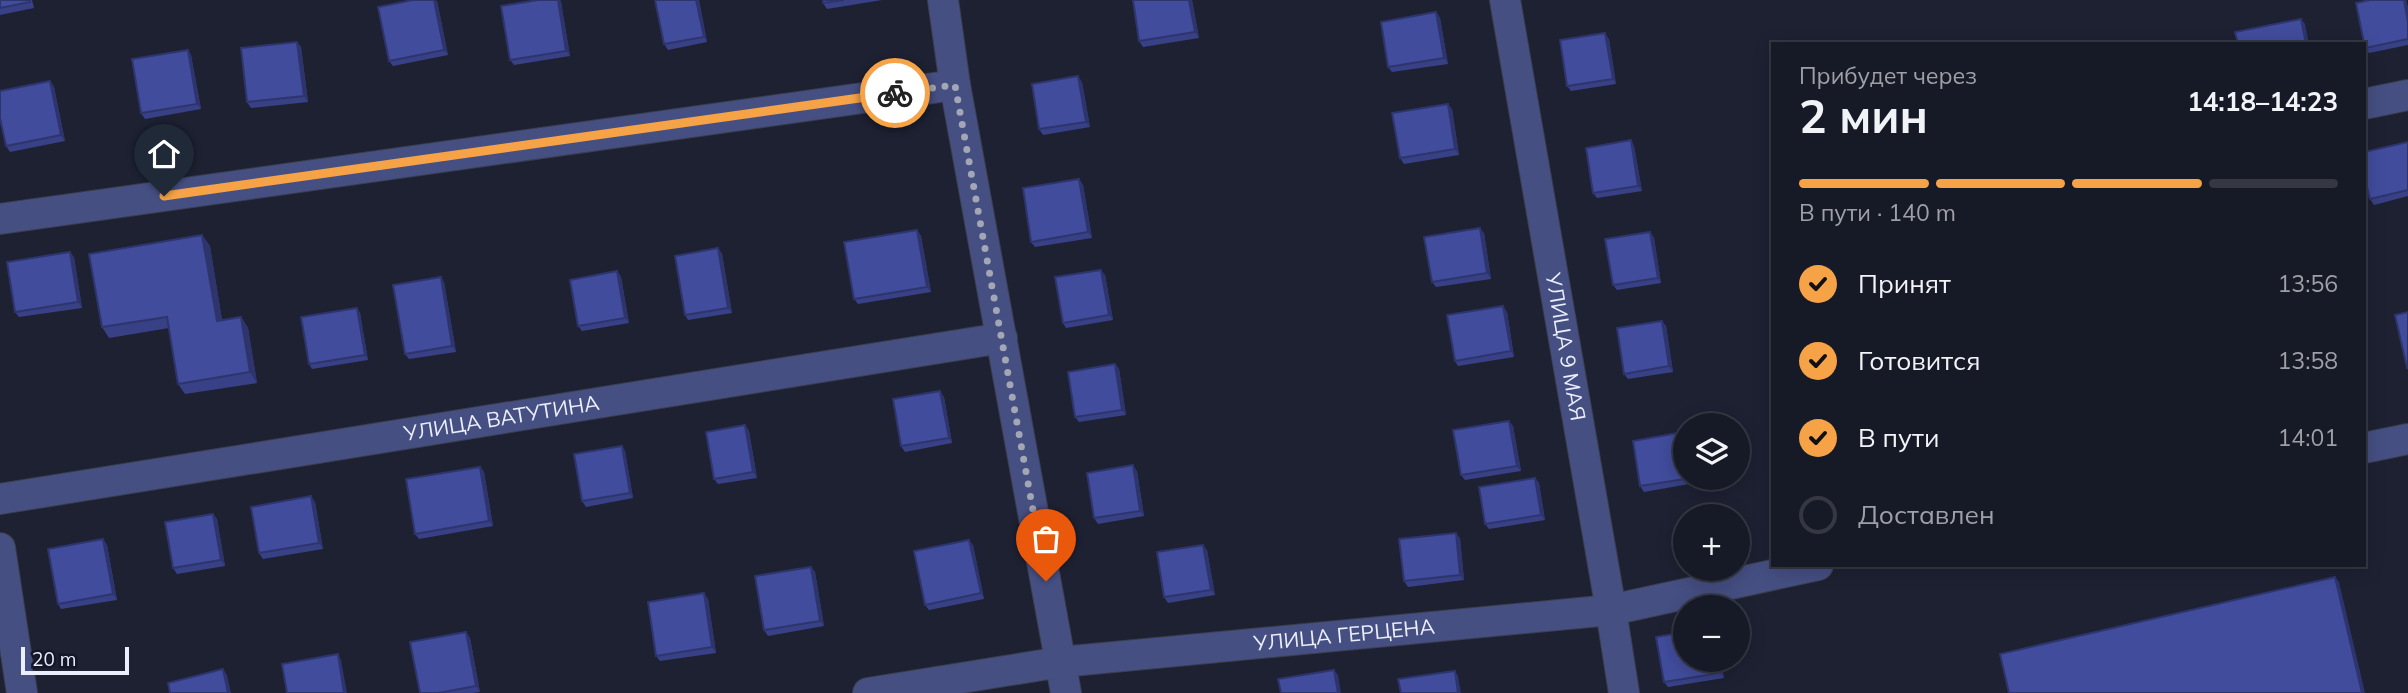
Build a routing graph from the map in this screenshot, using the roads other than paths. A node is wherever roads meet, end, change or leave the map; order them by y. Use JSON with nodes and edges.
{"nodes":[{"id":1,"x":943,"y":0,"type":"edge"},
{"id":2,"x":1504,"y":0,"type":"edge"},
{"id":3,"x":955,"y":85,"type":"junction"},
{"id":4,"x":2408,"y":94,"type":"edge"},
{"id":5,"x":2366,"y":104,"type":"edge"},
{"id":6,"x":0,"y":219,"type":"edge"},
{"id":7,"x":1002,"y":338,"type":"junction"},
{"id":8,"x":2408,"y":439,"type":"edge"},
{"id":9,"x":2366,"y":448,"type":"edge"},
{"id":10,"x":0,"y":499,"type":"edge"},
{"id":11,"x":0,"y":548,"type":"edge"},
{"id":12,"x":1809,"y":567,"type":"edge"},
{"id":13,"x":1611,"y":610,"type":"junction"},
{"id":14,"x":1062,"y":662,"type":"junction"},
{"id":15,"x":22,"y":693,"type":"edge"},
{"id":16,"x":868,"y":693,"type":"edge"},
{"id":17,"x":1066,"y":693,"type":"edge"},
{"id":18,"x":1624,"y":693,"type":"edge"}],
"edges":[{"from":1,"to":3,"type":"street"},
{"from":2,"to":13,"type":"street","name":"УЛИЦА 9 МАЯ"},
{"from":3,"to":6,"type":"street"},
{"from":3,"to":7,"type":"street"},
{"from":4,"to":5,"type":"street"},
{"from":7,"to":10,"type":"street","name":"УЛИЦА ВАТУТИНА"},
{"from":7,"to":14,"type":"street"},
{"from":8,"to":9,"type":"street"},
{"from":11,"to":15,"type":"street"},
{"from":12,"to":13,"type":"street","name":"УЛИЦА ГЕРЦЕНА"},
{"from":13,"to":14,"type":"street","name":"УЛИЦА ГЕРЦЕНА"},
{"from":13,"to":18,"type":"street","name":"УЛИЦА 9 МАЯ"},
{"from":14,"to":16,"type":"street","name":"УЛИЦА ГЕРЦЕНА"},
{"from":14,"to":17,"type":"street"}]}
